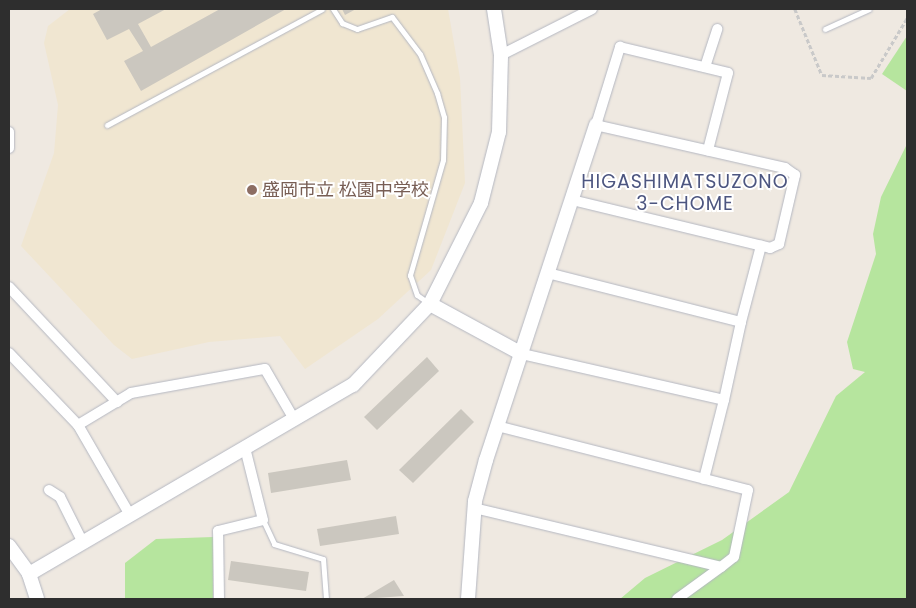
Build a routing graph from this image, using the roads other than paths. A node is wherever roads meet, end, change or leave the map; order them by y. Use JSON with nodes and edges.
{"nodes":[{"id":1,"x":322,"y":9,"type":"edge"},
{"id":2,"x":333,"y":9,"type":"edge"},
{"id":3,"x":494,"y":9,"type":"edge"},
{"id":4,"x":592,"y":9,"type":"edge"},
{"id":5,"x":869,"y":9,"type":"edge"},
{"id":6,"x":716,"y":28,"type":"dead end"},
{"id":7,"x":825,"y":28,"type":"dead end"},
{"id":8,"x":501,"y":55,"type":"junction"},
{"id":9,"x":705,"y":68,"type":"junction"},
{"id":10,"x":107,"y":125,"type":"dead end"},
{"id":11,"x":596,"y":125,"type":"junction"},
{"id":12,"x":9,"y":132,"type":"edge"},
{"id":13,"x":9,"y":148,"type":"edge"},
{"id":14,"x":708,"y":150,"type":"junction"},
{"id":15,"x":572,"y":200,"type":"junction"},
{"id":16,"x":761,"y":246,"type":"junction"},
{"id":17,"x":548,"y":273,"type":"junction"},
{"id":18,"x":9,"y":287,"type":"edge"},
{"id":19,"x":430,"y":304,"type":"junction"},
{"id":20,"x":741,"y":322,"type":"junction"},
{"id":21,"x":9,"y":353,"type":"edge"},
{"id":22,"x":522,"y":354,"type":"junction"},
{"id":23,"x":724,"y":400,"type":"junction"},
{"id":24,"x":117,"y":402,"type":"junction"},
{"id":25,"x":294,"y":419,"type":"junction"},
{"id":26,"x":78,"y":425,"type":"junction"},
{"id":27,"x":497,"y":426,"type":"junction"},
{"id":28,"x":245,"y":448,"type":"junction"},
{"id":29,"x":704,"y":478,"type":"junction"},
{"id":30,"x":49,"y":490,"type":"dead end"},
{"id":31,"x":474,"y":508,"type":"junction"},
{"id":32,"x":130,"y":515,"type":"junction"},
{"id":33,"x":263,"y":520,"type":"junction"},
{"id":34,"x":82,"y":541,"type":"junction"},
{"id":35,"x":9,"y":546,"type":"edge"},
{"id":36,"x":722,"y":567,"type":"junction"},
{"id":37,"x":29,"y":574,"type":"junction"},
{"id":38,"x":37,"y":599,"type":"edge"},
{"id":39,"x":219,"y":599,"type":"edge"},
{"id":40,"x":326,"y":599,"type":"edge"},
{"id":41,"x":468,"y":599,"type":"edge"},
{"id":42,"x":677,"y":599,"type":"edge"}],
"edges":[{"from":1,"to":10,"type":"lane"},
{"from":2,"to":19,"type":"lane"},
{"from":3,"to":8,"type":"street"},
{"from":4,"to":8,"type":"street"},
{"from":5,"to":7,"type":"lane"},
{"from":6,"to":9,"type":"street"},
{"from":8,"to":19,"type":"street"},
{"from":9,"to":11,"type":"street"},
{"from":9,"to":14,"type":"street"},
{"from":11,"to":14,"type":"street"},
{"from":11,"to":15,"type":"street"},
{"from":12,"to":13,"type":"street"},
{"from":14,"to":16,"type":"street"},
{"from":15,"to":16,"type":"street"},
{"from":15,"to":17,"type":"street"},
{"from":16,"to":20,"type":"street"},
{"from":17,"to":20,"type":"street"},
{"from":17,"to":22,"type":"street"},
{"from":18,"to":24,"type":"street"},
{"from":19,"to":22,"type":"street"},
{"from":19,"to":25,"type":"street"},
{"from":20,"to":23,"type":"street"},
{"from":21,"to":26,"type":"street"},
{"from":22,"to":23,"type":"street"},
{"from":22,"to":27,"type":"street"},
{"from":23,"to":29,"type":"street"},
{"from":24,"to":25,"type":"street"},
{"from":24,"to":26,"type":"street"},
{"from":25,"to":28,"type":"street"},
{"from":26,"to":32,"type":"street"},
{"from":27,"to":29,"type":"street"},
{"from":27,"to":31,"type":"street"},
{"from":28,"to":32,"type":"street"},
{"from":28,"to":33,"type":"street"},
{"from":29,"to":36,"type":"street"},
{"from":30,"to":34,"type":"street"},
{"from":31,"to":36,"type":"street"},
{"from":31,"to":41,"type":"street"},
{"from":32,"to":34,"type":"street"},
{"from":33,"to":39,"type":"street"},
{"from":33,"to":40,"type":"lane"},
{"from":34,"to":37,"type":"street"},
{"from":35,"to":37,"type":"street"},
{"from":36,"to":42,"type":"street"},
{"from":37,"to":38,"type":"street"}]}
